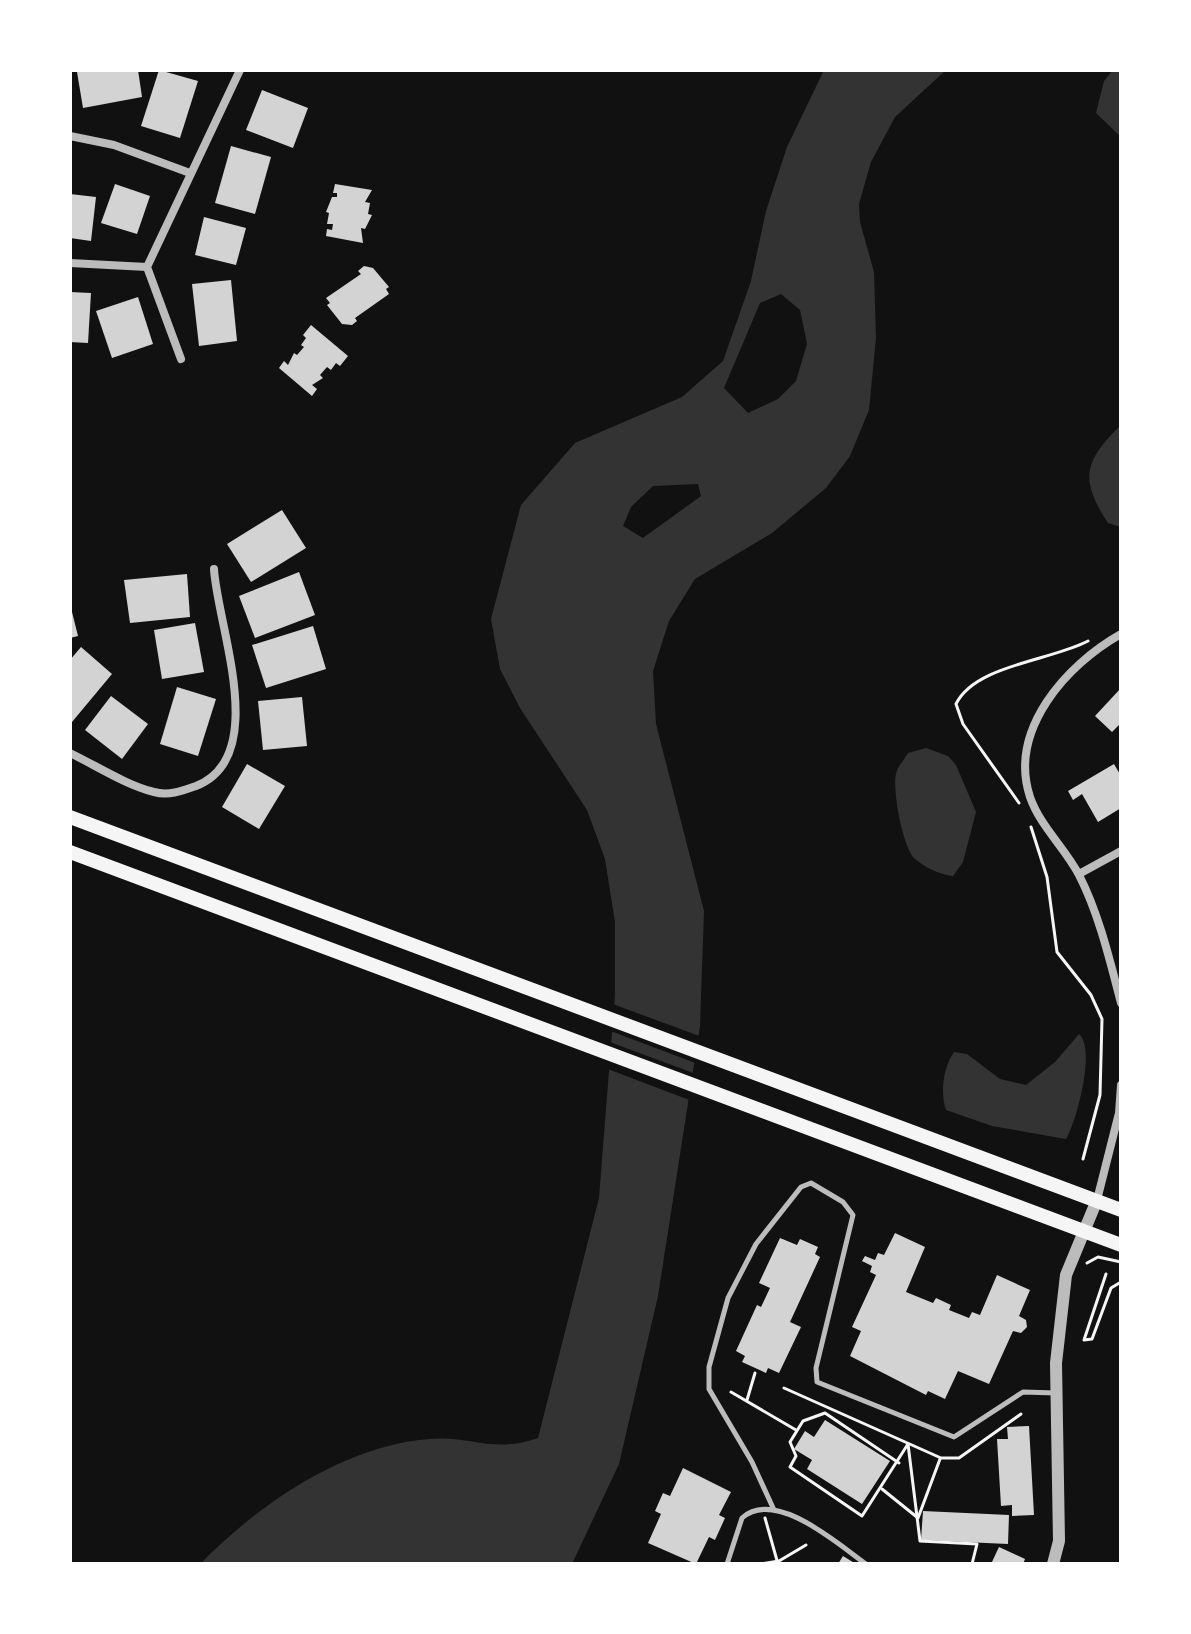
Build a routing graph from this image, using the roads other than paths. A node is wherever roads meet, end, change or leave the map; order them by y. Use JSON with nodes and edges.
{"nodes":[{"id":1,"x":236,"y":71,"type":"edge"},
{"id":2,"x":70,"y":136,"type":"edge"},
{"id":3,"x":190,"y":173,"type":"junction"},
{"id":4,"x":70,"y":263,"type":"edge"},
{"id":5,"x":147,"y":267,"type":"junction"},
{"id":6,"x":181,"y":359,"type":"dead end"},
{"id":7,"x":214,"y":569,"type":"dead end"},
{"id":8,"x":1121,"y":634,"type":"edge"},
{"id":9,"x":70,"y":753,"type":"edge"},
{"id":10,"x":70,"y":817,"type":"edge"},
{"id":11,"x":1121,"y":851,"type":"edge"},
{"id":12,"x":70,"y":852,"type":"edge"},
{"id":13,"x":1079,"y":874,"type":"junction"},
{"id":14,"x":1121,"y":1003,"type":"edge"},
{"id":15,"x":1121,"y":1085,"type":"edge"},
{"id":16,"x":1097,"y":1200,"type":"junction"},
{"id":17,"x":1121,"y":1210,"type":"edge"},
{"id":18,"x":1084,"y":1231,"type":"junction"},
{"id":19,"x":1121,"y":1245,"type":"edge"},
{"id":20,"x":1056,"y":1393,"type":"junction"},
{"id":21,"x":774,"y":1510,"type":"junction"},
{"id":22,"x":727,"y":1564,"type":"edge"},
{"id":23,"x":866,"y":1564,"type":"edge"},
{"id":24,"x":1053,"y":1564,"type":"edge"}],
"edges":[{"from":1,"to":3,"type":"street"},
{"from":2,"to":3,"type":"street"},
{"from":3,"to":5,"type":"street"},
{"from":4,"to":5,"type":"street"},
{"from":5,"to":6,"type":"street"},
{"from":7,"to":9,"type":"street"},
{"from":8,"to":13,"type":"street"},
{"from":10,"to":16,"type":"main road"},
{"from":11,"to":13,"type":"street"},
{"from":12,"to":18,"type":"main road"},
{"from":13,"to":14,"type":"street"},
{"from":15,"to":16,"type":"street"},
{"from":16,"to":17,"type":"main road"},
{"from":16,"to":18,"type":"street"},
{"from":18,"to":19,"type":"main road"},
{"from":18,"to":20,"type":"street"},
{"from":20,"to":21,"type":"lane"},
{"from":20,"to":24,"type":"street"},
{"from":21,"to":22,"type":"lane"},
{"from":21,"to":23,"type":"lane"}]}
